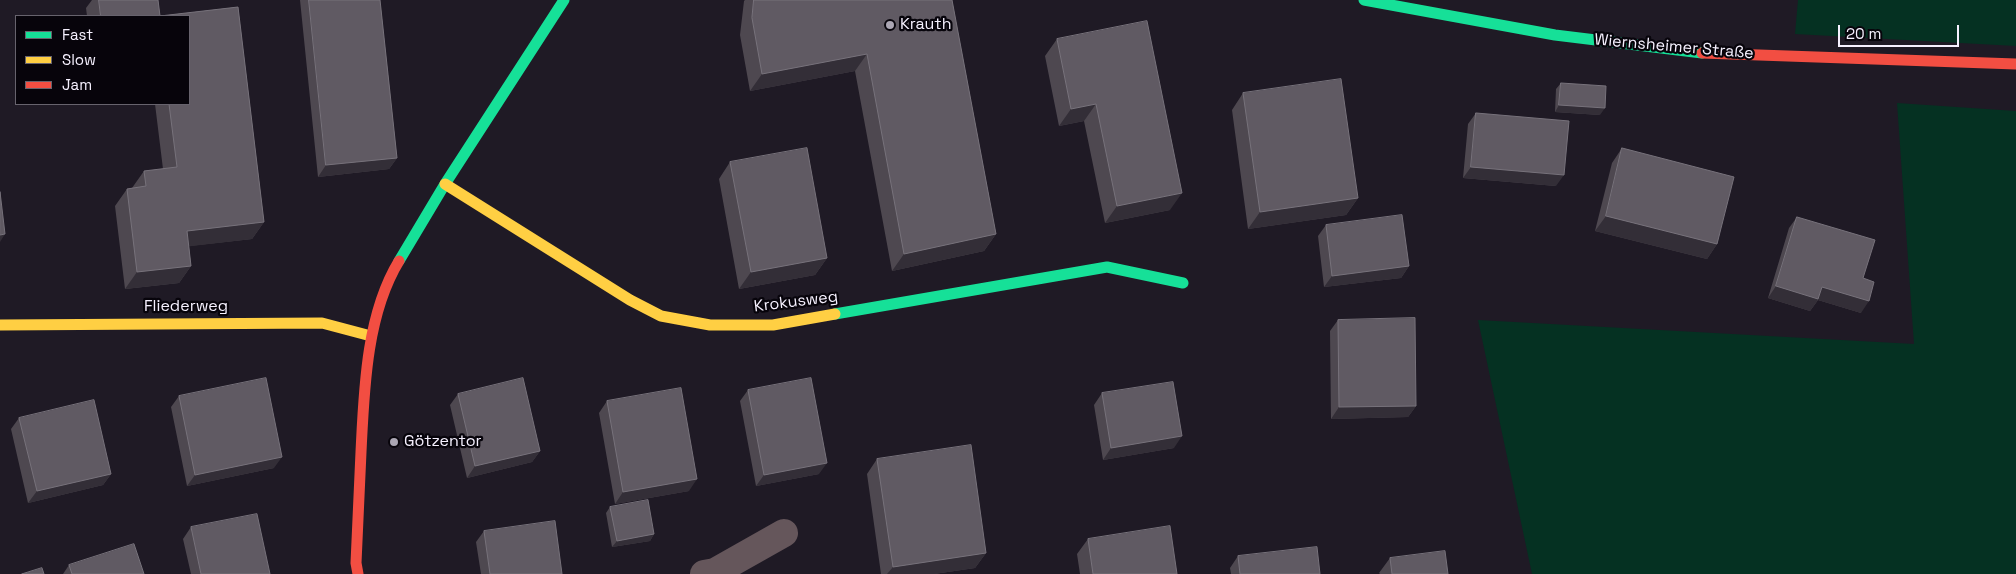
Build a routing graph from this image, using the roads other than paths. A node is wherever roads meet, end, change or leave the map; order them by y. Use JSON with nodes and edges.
{"nodes":[{"id":1,"x":1364,"y":0,"type":"edge"},
{"id":2,"x":560,"y":2,"type":"edge"},
{"id":3,"x":2016,"y":64,"type":"edge"},
{"id":4,"x":445,"y":184,"type":"junction"},
{"id":5,"x":1184,"y":283,"type":"dead end"},
{"id":6,"x":0,"y":325,"type":"edge"},
{"id":7,"x":371,"y":336,"type":"junction"},
{"id":8,"x":784,"y":533,"type":"dead end"},
{"id":9,"x":358,"y":574,"type":"edge"},
{"id":10,"x":704,"y":574,"type":"edge"}],
"edges":[{"from":1,"to":3,"type":"street","name":"Wiernsheimer Straße"},
{"from":2,"to":4,"type":"street"},
{"from":4,"to":5,"type":"street","name":"Krokusweg"},
{"from":4,"to":7,"type":"street"},
{"from":6,"to":7,"type":"street","name":"Fliederweg"},
{"from":7,"to":9,"type":"street"},
{"from":8,"to":10,"type":"street"}]}
